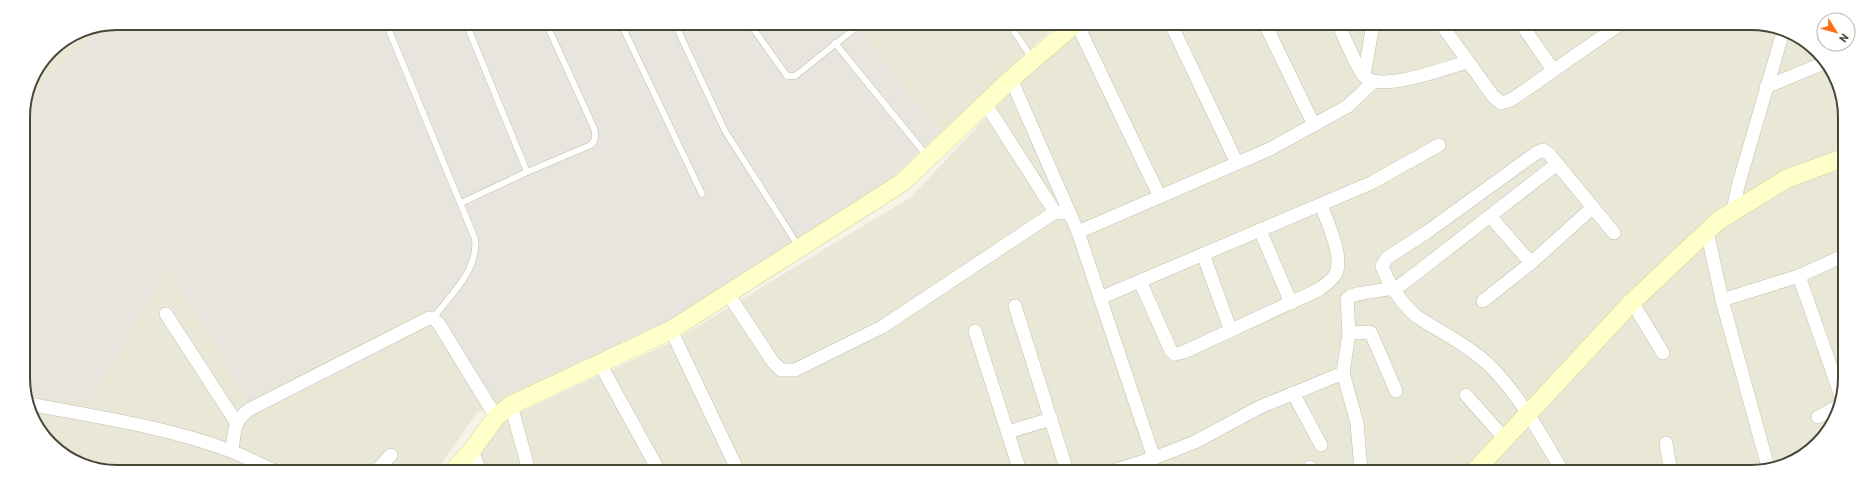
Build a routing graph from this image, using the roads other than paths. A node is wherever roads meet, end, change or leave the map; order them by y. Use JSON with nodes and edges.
{"nodes":[{"id":1,"x":389,"y":30,"type":"edge"},
{"id":2,"x":469,"y":30,"type":"edge"},
{"id":3,"x":549,"y":30,"type":"edge"},
{"id":4,"x":624,"y":30,"type":"edge"},
{"id":5,"x":678,"y":30,"type":"edge"},
{"id":6,"x":754,"y":30,"type":"edge"},
{"id":7,"x":853,"y":30,"type":"edge"},
{"id":8,"x":1013,"y":30,"type":"edge"},
{"id":9,"x":1069,"y":30,"type":"edge"},
{"id":10,"x":1079,"y":30,"type":"edge"},
{"id":11,"x":1174,"y":30,"type":"edge"},
{"id":12,"x":1268,"y":30,"type":"edge"},
{"id":13,"x":1341,"y":30,"type":"edge"},
{"id":14,"x":1372,"y":30,"type":"edge"},
{"id":15,"x":1445,"y":30,"type":"edge"},
{"id":16,"x":1525,"y":30,"type":"edge"},
{"id":17,"x":1608,"y":30,"type":"edge"},
{"id":18,"x":1782,"y":36,"type":"edge"},
{"id":19,"x":835,"y":43,"type":"junction"},
{"id":20,"x":1032,"y":60,"type":"junction"},
{"id":21,"x":1467,"y":62,"type":"junction"},
{"id":22,"x":1820,"y":65,"type":"edge"},
{"id":23,"x":1553,"y":70,"type":"junction"},
{"id":24,"x":1011,"y":79,"type":"junction"},
{"id":25,"x":1368,"y":79,"type":"junction"},
{"id":26,"x":1766,"y":87,"type":"junction"},
{"id":27,"x":985,"y":103,"type":"junction"},
{"id":28,"x":1314,"y":125,"type":"junction"},
{"id":29,"x":1439,"y":145,"type":"dead end"},
{"id":30,"x":928,"y":158,"type":"junction"},
{"id":31,"x":1838,"y":160,"type":"edge"},
{"id":32,"x":1237,"y":163,"type":"junction"},
{"id":33,"x":1557,"y":164,"type":"junction"},
{"id":34,"x":527,"y":172,"type":"junction"},
{"id":35,"x":702,"y":194,"type":"dead end"},
{"id":36,"x":1159,"y":195,"type":"junction"},
{"id":37,"x":460,"y":203,"type":"junction"},
{"id":38,"x":1321,"y":205,"type":"junction"},
{"id":39,"x":1592,"y":208,"type":"junction"},
{"id":40,"x":1070,"y":211,"type":"junction"},
{"id":41,"x":1733,"y":211,"type":"junction"},
{"id":42,"x":1056,"y":212,"type":"junction"},
{"id":43,"x":1490,"y":216,"type":"junction"},
{"id":44,"x":1260,"y":230,"type":"junction"},
{"id":45,"x":1707,"y":231,"type":"junction"},
{"id":46,"x":1078,"y":232,"type":"junction"},
{"id":47,"x":1614,"y":233,"type":"dead end"},
{"id":48,"x":800,"y":248,"type":"junction"},
{"id":49,"x":1203,"y":254,"type":"junction"},
{"id":50,"x":1838,"y":258,"type":"edge"},
{"id":51,"x":1531,"y":263,"type":"junction"},
{"id":52,"x":1799,"y":276,"type":"junction"},
{"id":53,"x":1140,"y":281,"type":"junction"},
{"id":54,"x":1393,"y":290,"type":"junction"},
{"id":55,"x":728,"y":294,"type":"junction"},
{"id":56,"x":1100,"y":298,"type":"junction"},
{"id":57,"x":1722,"y":300,"type":"junction"},
{"id":58,"x":1483,"y":302,"type":"dead end"},
{"id":59,"x":1632,"y":302,"type":"junction"},
{"id":60,"x":1291,"y":303,"type":"junction"},
{"id":61,"x":1015,"y":306,"type":"dead end"},
{"id":62,"x":166,"y":314,"type":"dead end"},
{"id":63,"x":432,"y":318,"type":"junction"},
{"id":64,"x":671,"y":330,"type":"junction"},
{"id":65,"x":975,"y":331,"type":"dead end"},
{"id":66,"x":1231,"y":331,"type":"junction"},
{"id":67,"x":1349,"y":333,"type":"junction"},
{"id":68,"x":1663,"y":353,"type":"dead end"},
{"id":69,"x":600,"y":364,"type":"junction"},
{"id":70,"x":1343,"y":373,"type":"junction"},
{"id":71,"x":1838,"y":386,"type":"edge"},
{"id":72,"x":1396,"y":391,"type":"dead end"},
{"id":73,"x":1293,"y":393,"type":"junction"},
{"id":74,"x":1466,"y":395,"type":"dead end"},
{"id":75,"x":35,"y":405,"type":"edge"},
{"id":76,"x":512,"y":406,"type":"junction"},
{"id":77,"x":1831,"y":410,"type":"edge"},
{"id":78,"x":1528,"y":415,"type":"junction"},
{"id":79,"x":496,"y":417,"type":"junction"},
{"id":80,"x":1818,"y":417,"type":"dead end"},
{"id":81,"x":1051,"y":419,"type":"junction"},
{"id":82,"x":236,"y":422,"type":"junction"},
{"id":83,"x":1008,"y":432,"type":"junction"},
{"id":84,"x":1505,"y":439,"type":"junction"},
{"id":85,"x":1666,"y":443,"type":"dead end"},
{"id":86,"x":1321,"y":445,"type":"dead end"},
{"id":87,"x":472,"y":450,"type":"junction"},
{"id":88,"x":232,"y":451,"type":"junction"},
{"id":89,"x":390,"y":455,"type":"dead end"},
{"id":90,"x":1154,"y":458,"type":"junction"},
{"id":91,"x":1767,"y":463,"type":"edge"},
{"id":92,"x":262,"y":465,"type":"edge"},
{"id":93,"x":381,"y":465,"type":"edge"},
{"id":94,"x":458,"y":465,"type":"edge"},
{"id":95,"x":478,"y":465,"type":"edge"},
{"id":96,"x":527,"y":465,"type":"edge"},
{"id":97,"x":656,"y":465,"type":"edge"},
{"id":98,"x":735,"y":465,"type":"edge"},
{"id":99,"x":1018,"y":465,"type":"edge"},
{"id":100,"x":1065,"y":465,"type":"edge"},
{"id":101,"x":1132,"y":465,"type":"edge"},
{"id":102,"x":1360,"y":465,"type":"edge"},
{"id":103,"x":1481,"y":465,"type":"edge"},
{"id":104,"x":1559,"y":465,"type":"edge"},
{"id":105,"x":1670,"y":465,"type":"edge"}],
"edges":[{"from":1,"to":37,"type":"lane"},
{"from":2,"to":34,"type":"lane"},
{"from":3,"to":34,"type":"lane"},
{"from":4,"to":35,"type":"lane"},
{"from":5,"to":48,"type":"lane"},
{"from":6,"to":19,"type":"lane"},
{"from":7,"to":19,"type":"lane"},
{"from":8,"to":20,"type":"lane"},
{"from":9,"to":20,"type":"street"},
{"from":10,"to":36,"type":"street"},
{"from":11,"to":32,"type":"street"},
{"from":12,"to":28,"type":"street"},
{"from":13,"to":25,"type":"street"},
{"from":14,"to":25,"type":"street"},
{"from":15,"to":21,"type":"street"},
{"from":16,"to":23,"type":"street"},
{"from":17,"to":23,"type":"street"},
{"from":18,"to":26,"type":"street"},
{"from":19,"to":30,"type":"lane"},
{"from":20,"to":24,"type":"street"},
{"from":21,"to":23,"type":"street"},
{"from":21,"to":25,"type":"street"},
{"from":22,"to":26,"type":"street"},
{"from":24,"to":27,"type":"street"},
{"from":24,"to":40,"type":"street"},
{"from":25,"to":28,"type":"street"},
{"from":26,"to":41,"type":"street"},
{"from":27,"to":30,"type":"street"},
{"from":27,"to":42,"type":"street"},
{"from":28,"to":32,"type":"street"},
{"from":29,"to":38,"type":"street"},
{"from":30,"to":48,"type":"street"},
{"from":31,"to":41,"type":"street"},
{"from":32,"to":36,"type":"street"},
{"from":33,"to":39,"type":"street"},
{"from":33,"to":43,"type":"street"},
{"from":33,"to":54,"type":"street"},
{"from":34,"to":37,"type":"lane"},
{"from":36,"to":46,"type":"street"},
{"from":37,"to":63,"type":"lane"},
{"from":38,"to":44,"type":"street"},
{"from":38,"to":60,"type":"street"},
{"from":39,"to":47,"type":"street"},
{"from":39,"to":51,"type":"street"},
{"from":40,"to":42,"type":"street"},
{"from":40,"to":46,"type":"street"},
{"from":41,"to":45,"type":"street"},
{"from":42,"to":55,"type":"street"},
{"from":43,"to":51,"type":"street"},
{"from":43,"to":54,"type":"street"},
{"from":44,"to":49,"type":"street"},
{"from":44,"to":60,"type":"street"},
{"from":45,"to":57,"type":"street"},
{"from":45,"to":59,"type":"street"},
{"from":46,"to":56,"type":"street"},
{"from":48,"to":55,"type":"street"},
{"from":49,"to":53,"type":"street"},
{"from":49,"to":66,"type":"street"},
{"from":50,"to":52,"type":"street"},
{"from":51,"to":58,"type":"street"},
{"from":52,"to":57,"type":"street"},
{"from":52,"to":71,"type":"street"},
{"from":53,"to":56,"type":"street"},
{"from":53,"to":66,"type":"street"},
{"from":54,"to":67,"type":"street"},
{"from":54,"to":78,"type":"street"},
{"from":55,"to":64,"type":"street"},
{"from":56,"to":90,"type":"street"},
{"from":57,"to":91,"type":"street"},
{"from":59,"to":68,"type":"street"},
{"from":59,"to":78,"type":"street"},
{"from":60,"to":66,"type":"street"},
{"from":61,"to":81,"type":"street"},
{"from":62,"to":82,"type":"street"},
{"from":63,"to":79,"type":"street"},
{"from":63,"to":82,"type":"street"},
{"from":64,"to":69,"type":"street"},
{"from":64,"to":98,"type":"street"},
{"from":65,"to":83,"type":"street"},
{"from":67,"to":70,"type":"street"},
{"from":67,"to":72,"type":"street"},
{"from":69,"to":76,"type":"street"},
{"from":69,"to":97,"type":"street"},
{"from":70,"to":73,"type":"street"},
{"from":70,"to":102,"type":"street"},
{"from":73,"to":86,"type":"street"},
{"from":73,"to":90,"type":"street"},
{"from":74,"to":84,"type":"street"},
{"from":75,"to":88,"type":"street"},
{"from":76,"to":79,"type":"street"},
{"from":76,"to":96,"type":"street"},
{"from":77,"to":80,"type":"street"},
{"from":78,"to":84,"type":"street"},
{"from":78,"to":104,"type":"street"},
{"from":79,"to":87,"type":"street"},
{"from":81,"to":83,"type":"street"},
{"from":81,"to":100,"type":"street"},
{"from":82,"to":88,"type":"street"},
{"from":83,"to":99,"type":"street"},
{"from":84,"to":103,"type":"street"},
{"from":85,"to":105,"type":"street"},
{"from":87,"to":94,"type":"street"},
{"from":87,"to":95,"type":"street"},
{"from":88,"to":92,"type":"street"},
{"from":89,"to":93,"type":"street"},
{"from":90,"to":101,"type":"street"}]}
